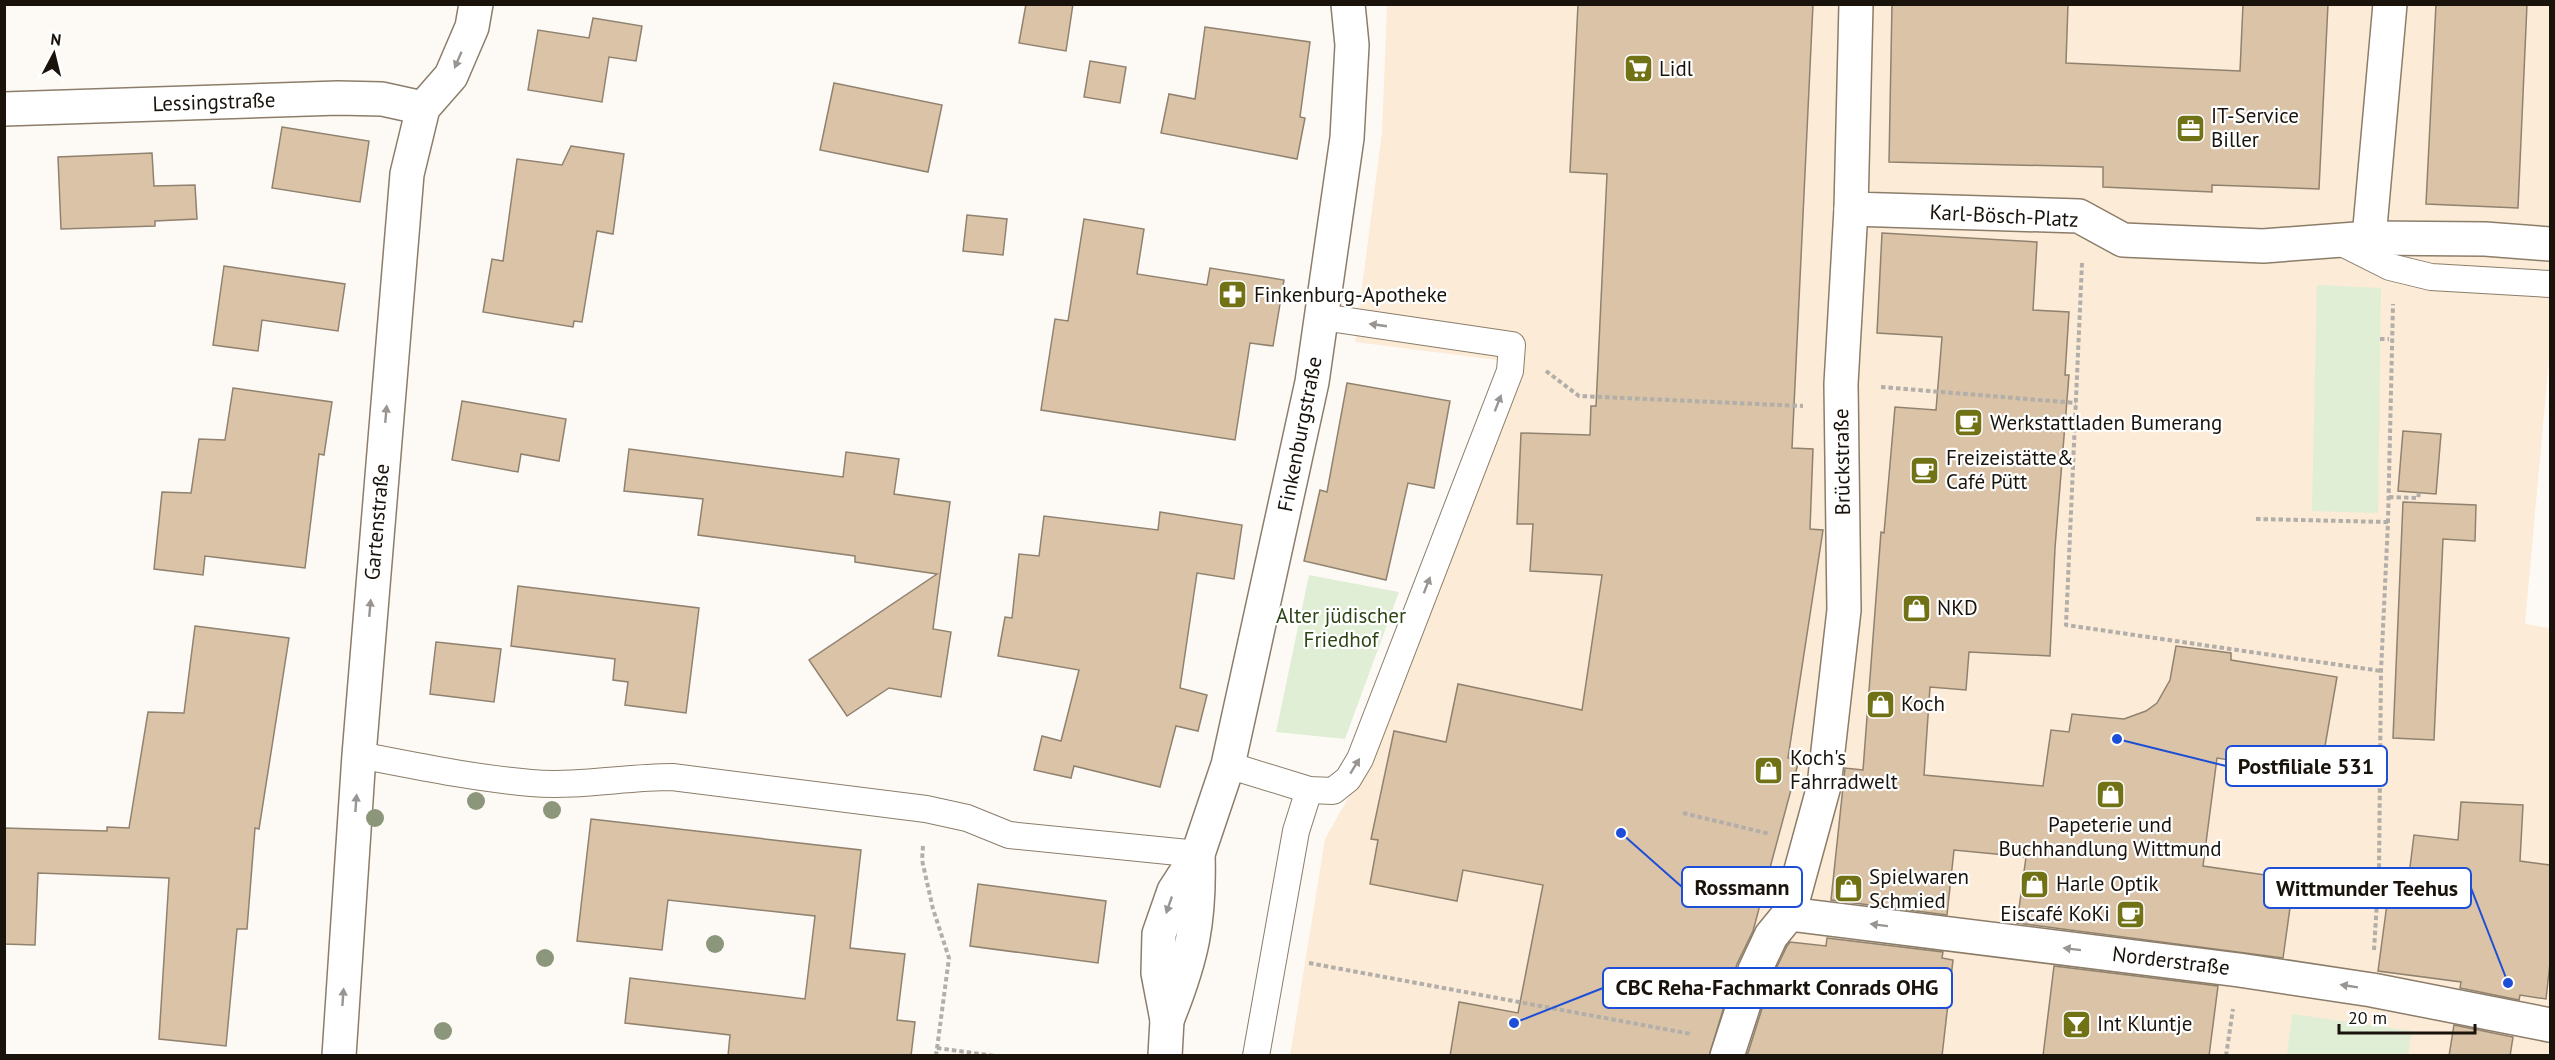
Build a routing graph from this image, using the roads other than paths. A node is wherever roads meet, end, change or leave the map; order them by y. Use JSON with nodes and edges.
{"nodes":[{"id":1,"x":476,"y":4,"type":"edge"},
{"id":2,"x":1348,"y":4,"type":"edge"},
{"id":3,"x":1856,"y":4,"type":"edge"},
{"id":4,"x":2390,"y":4,"type":"edge"},
{"id":5,"x":423,"y":108,"type":"junction"},
{"id":6,"x":4,"y":109,"type":"edge"},
{"id":7,"x":1851,"y":209,"type":"junction"},
{"id":8,"x":2355,"y":240,"type":"junction"},
{"id":9,"x":2550,"y":244,"type":"edge"},
{"id":10,"x":2550,"y":284,"type":"edge"},
{"id":11,"x":1322,"y":317,"type":"junction"},
{"id":12,"x":359,"y":755,"type":"junction"},
{"id":13,"x":1228,"y":765,"type":"junction"},
{"id":14,"x":1309,"y":790,"type":"junction"},
{"id":15,"x":1198,"y":854,"type":"junction"},
{"id":16,"x":1789,"y":914,"type":"junction"},
{"id":17,"x":2550,"y":1025,"type":"edge"},
{"id":18,"x":1728,"y":1049,"type":"edge"},
{"id":19,"x":339,"y":1056,"type":"edge"},
{"id":20,"x":1165,"y":1056,"type":"edge"},
{"id":21,"x":1256,"y":1056,"type":"edge"}],
"edges":[{"from":1,"to":5,"type":"street","name":"Gartenstraße","one_way":true},
{"from":2,"to":11,"type":"street","name":"Finkenburgstraße"},
{"from":3,"to":7,"type":"street","name":"Brückstraße"},
{"from":4,"to":8,"type":"street"},
{"from":5,"to":6,"type":"street","name":"Lessingstraße"},
{"from":12,"to":5,"type":"street","name":"Gartenstraße","one_way":true},
{"from":7,"to":8,"type":"street","name":"Karl-Bösch-Platz"},
{"from":7,"to":16,"type":"street","name":"Brückstraße"},
{"from":8,"to":9,"type":"street","name":"Karl-Bösch-Platz"},
{"from":8,"to":10,"type":"lane"},
{"from":11,"to":13,"type":"street","name":"Finkenburgstraße"},
{"from":14,"to":11,"type":"lane","one_way":true},
{"from":12,"to":15,"type":"lane"},
{"from":19,"to":12,"type":"street","name":"Gartenstraße","one_way":true},
{"from":13,"to":14,"type":"lane"},
{"from":13,"to":15,"type":"street","name":"Finkenburgstraße"},
{"from":14,"to":21,"type":"lane"},
{"from":15,"to":20,"type":"street","name":"Finkenburgstraße"},
{"from":17,"to":16,"type":"street","name":"Norderstraße","one_way":true},
{"from":16,"to":18,"type":"street"}]}
